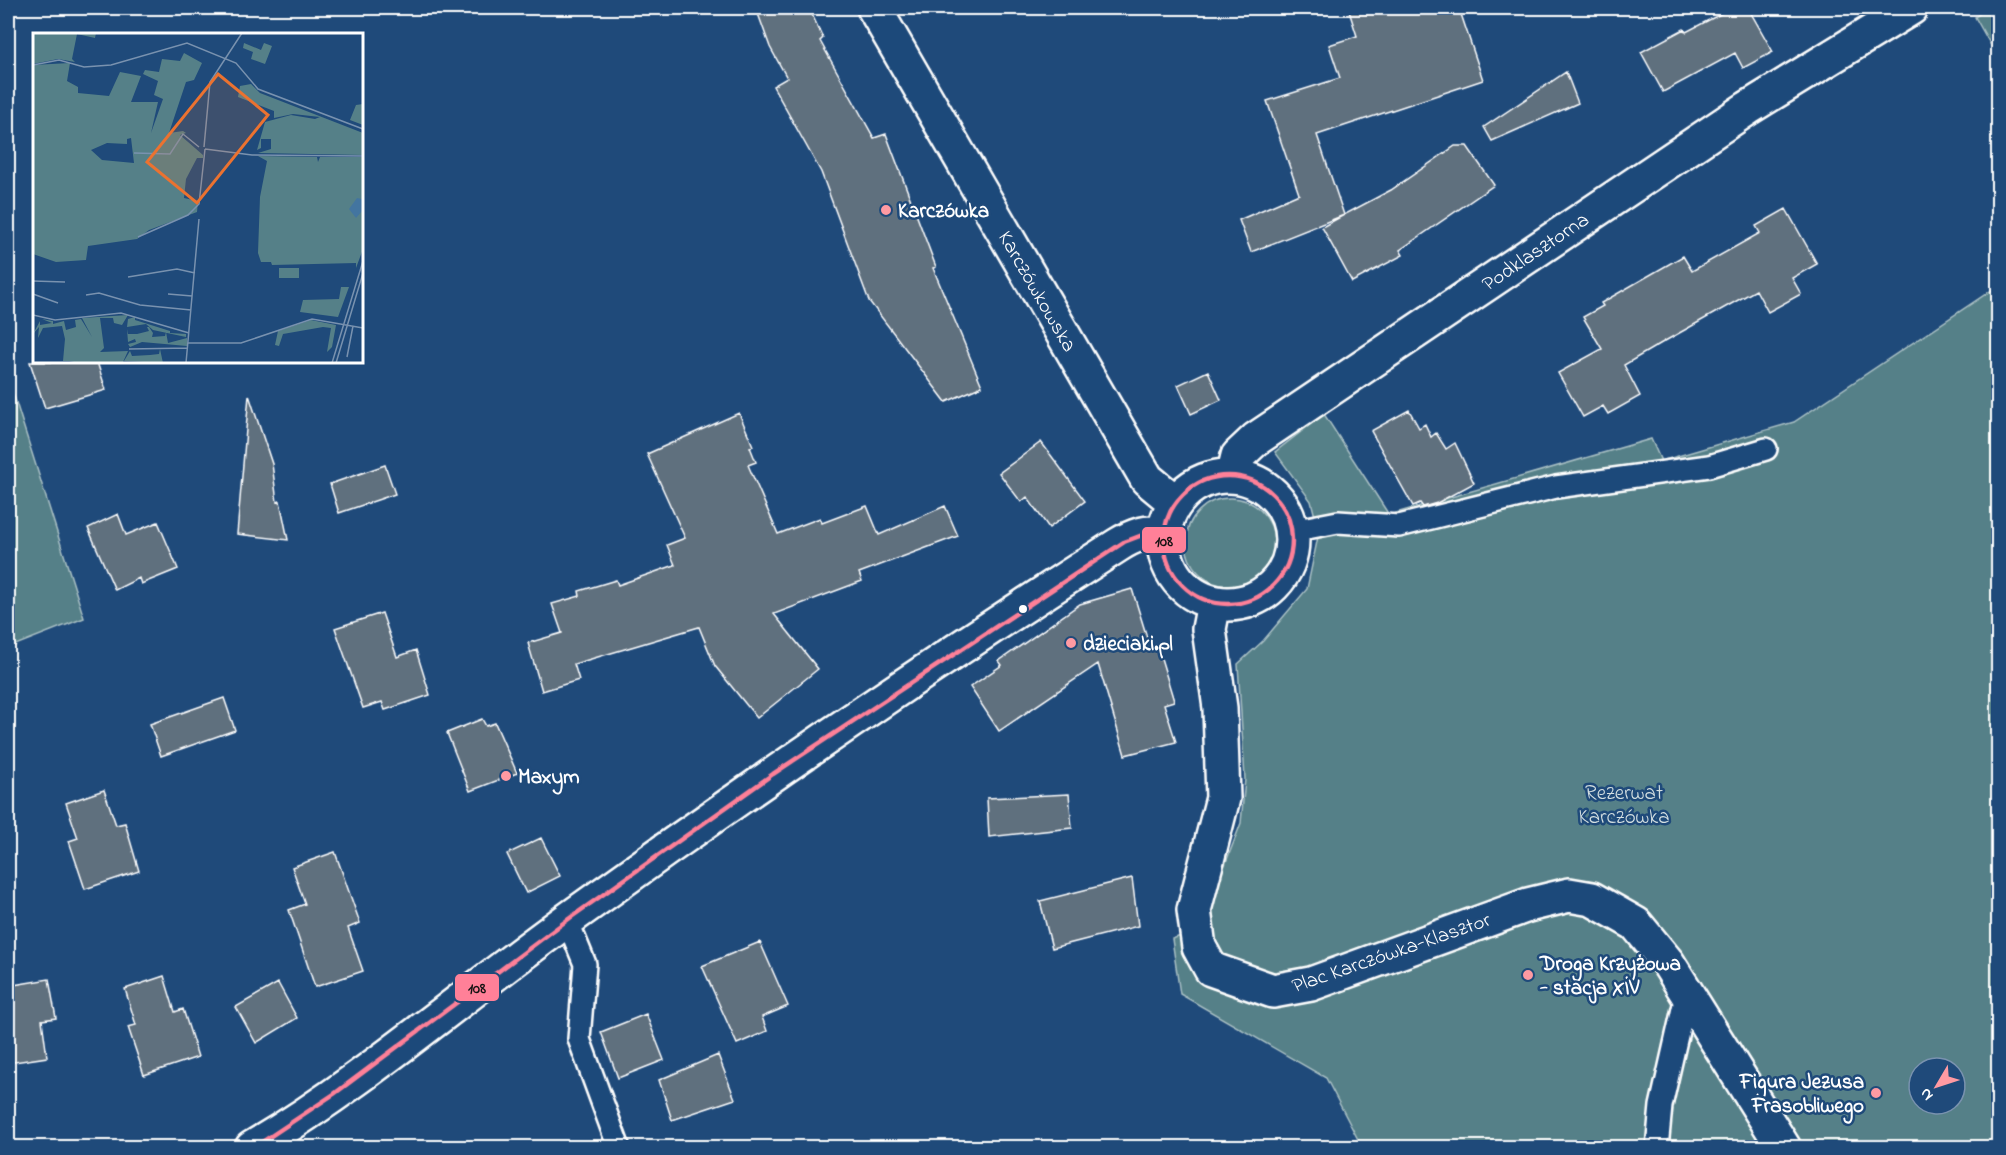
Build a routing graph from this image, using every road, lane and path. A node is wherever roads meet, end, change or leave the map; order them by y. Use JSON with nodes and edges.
{"nodes":[{"id":1,"x":874,"y":8,"type":"edge"},
{"id":2,"x":1911,"y":8,"type":"edge"},
{"id":3,"x":1766,"y":449,"type":"dead end"},
{"id":4,"x":1233,"y":476,"type":"junction"},
{"id":5,"x":1176,"y":503,"type":"junction"},
{"id":6,"x":1292,"y":531,"type":"junction"},
{"id":7,"x":1164,"y":534,"type":"junction"},
{"id":8,"x":1214,"y":603,"type":"junction"},
{"id":9,"x":567,"y":920,"type":"junction"},
{"id":10,"x":1687,"y":991,"type":"junction"},
{"id":11,"x":252,"y":1148,"type":"edge"},
{"id":12,"x":619,"y":1148,"type":"edge"},
{"id":13,"x":1657,"y":1148,"type":"edge"},
{"id":14,"x":1784,"y":1148,"type":"edge"}],
"edges":[{"from":1,"to":5,"type":"street","name":"Karczówkowska"},
{"from":2,"to":4,"type":"street","name":"Podklasztorna"},
{"from":3,"to":6,"type":"lane"},
{"from":4,"to":5,"type":"street"},
{"from":4,"to":6,"type":"street"},
{"from":5,"to":7,"type":"street"},
{"from":6,"to":8,"type":"street"},
{"from":7,"to":8,"type":"street"},
{"from":7,"to":9,"type":"street"},
{"from":8,"to":10,"type":"street","name":"Plac Karczówka-Klasztor"},
{"from":9,"to":11,"type":"street"},
{"from":9,"to":12,"type":"lane"},
{"from":10,"to":13,"type":"lane"},
{"from":10,"to":14,"type":"street","name":"Plac Karczówka-Klasztor"}]}
